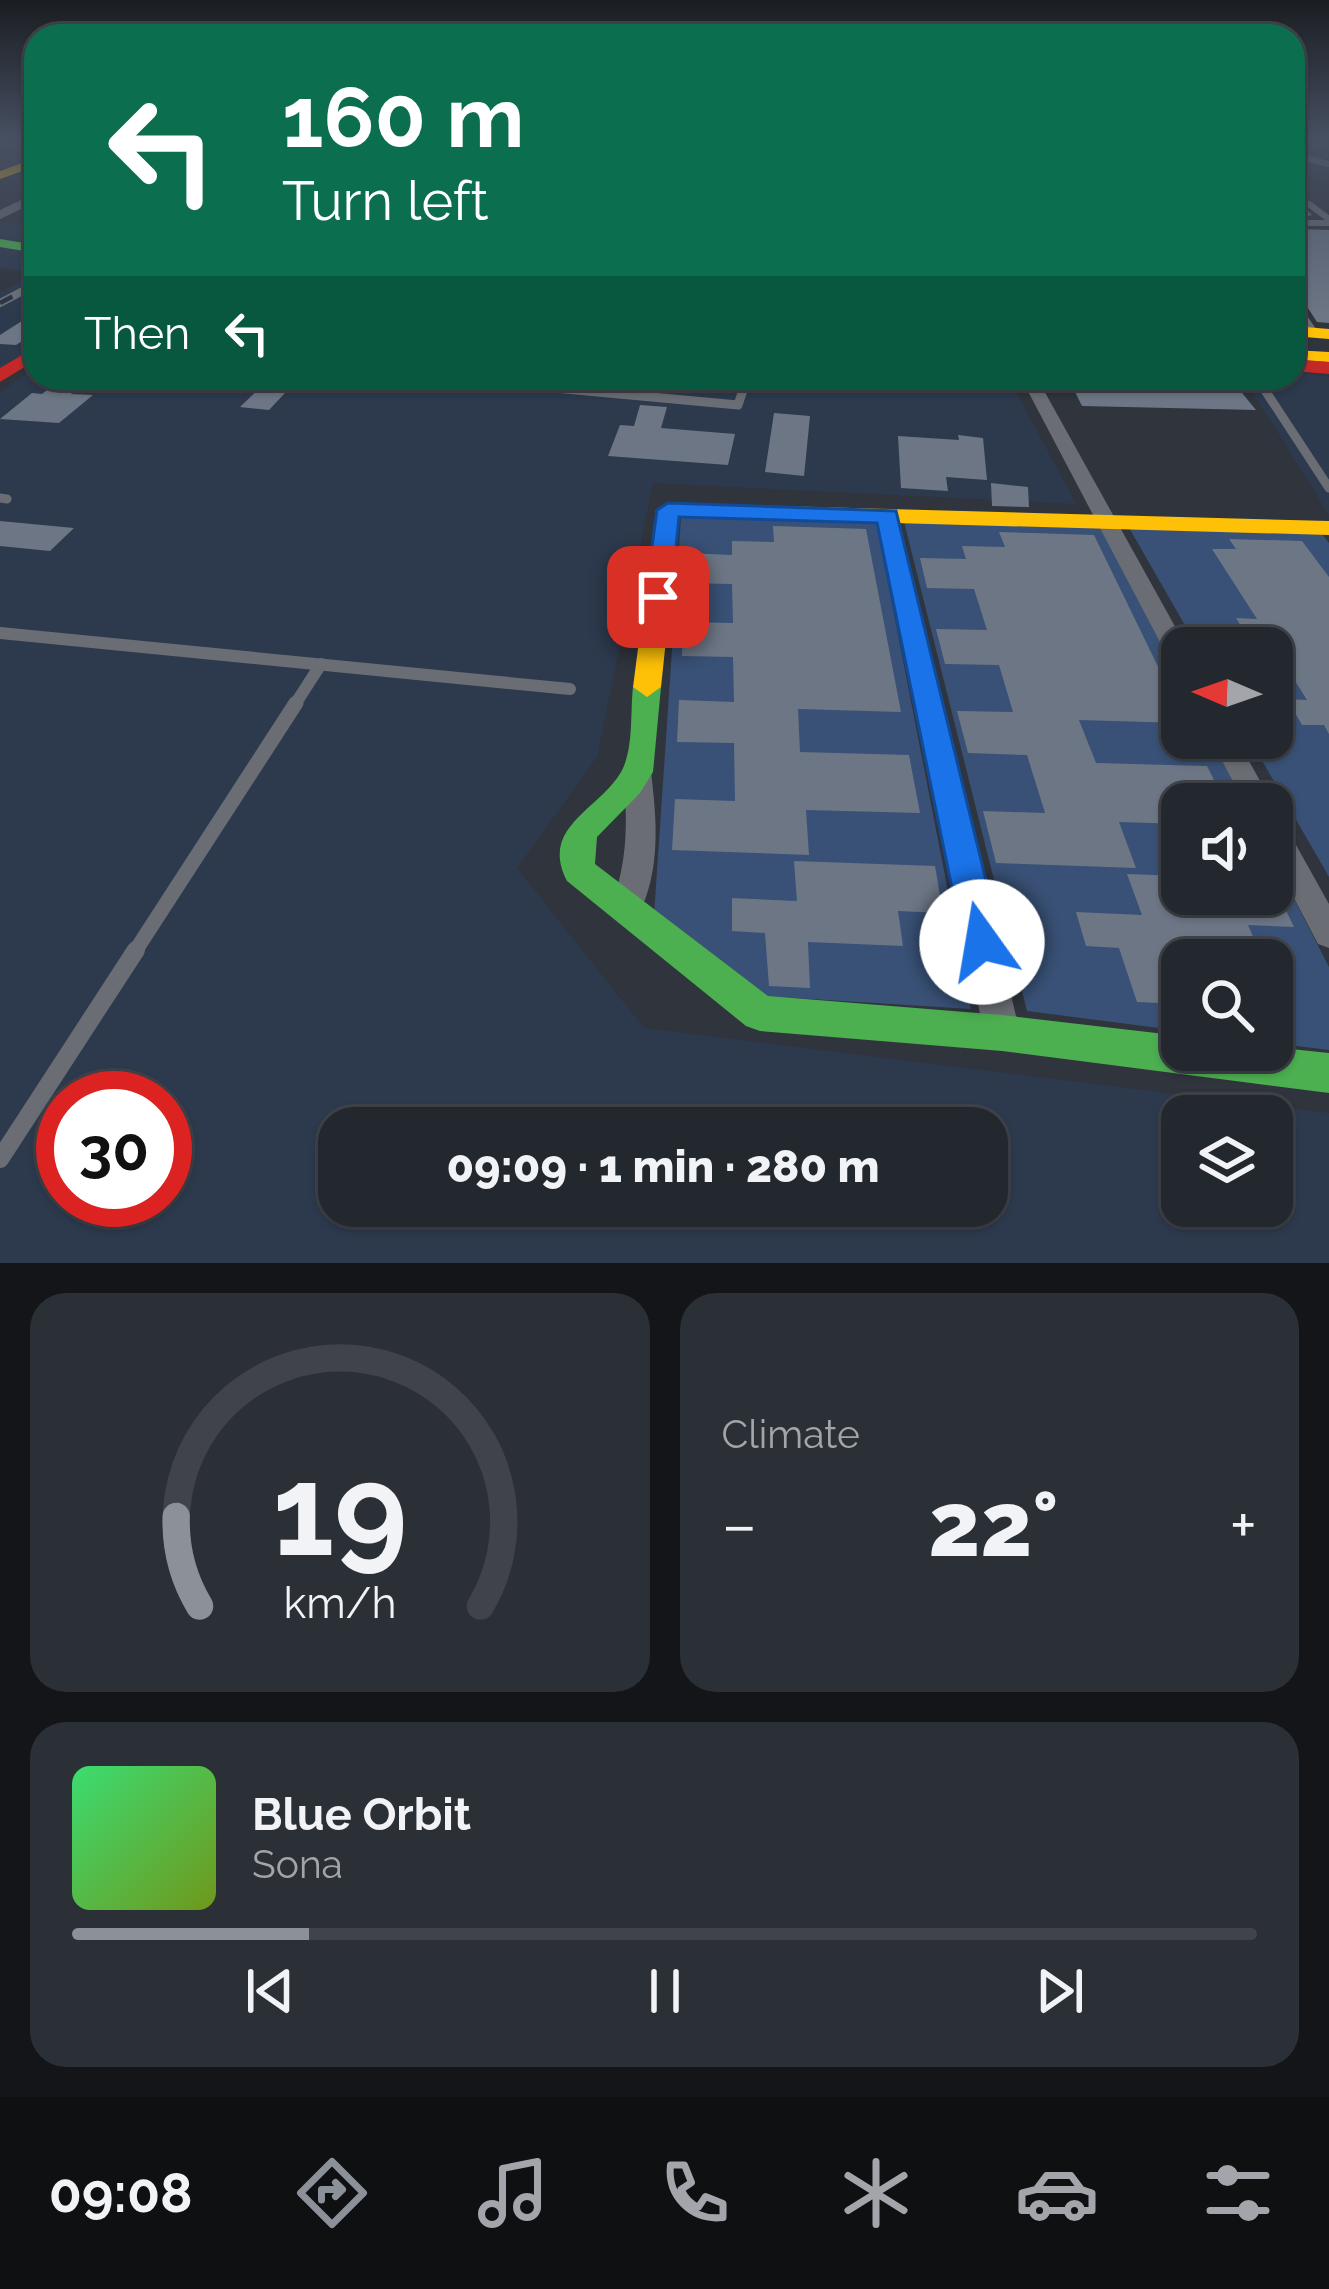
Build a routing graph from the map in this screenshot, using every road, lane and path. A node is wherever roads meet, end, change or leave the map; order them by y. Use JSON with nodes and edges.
{"nodes":[{"id":1,"x":1309,"y":205,"type":"dead end"},
{"id":2,"x":1329,"y":221,"type":"edge"},
{"id":3,"x":1305,"y":223,"type":"dead end"},
{"id":4,"x":1305,"y":345,"type":"edge"},
{"id":5,"x":1329,"y":368,"type":"edge"},
{"id":6,"x":576,"y":390,"type":"edge"},
{"id":7,"x":743,"y":390,"type":"edge"},
{"id":8,"x":1036,"y":390,"type":"edge"},
{"id":9,"x":1265,"y":390,"type":"edge"},
{"id":10,"x":1329,"y":488,"type":"edge"},
{"id":11,"x":887,"y":516,"type":"junction"},
{"id":12,"x":1107,"y":522,"type":"junction"},
{"id":13,"x":1329,"y":528,"type":"edge"},
{"id":14,"x":1163,"y":627,"type":"edge"},
{"id":15,"x":0,"y":633,"type":"edge"},
{"id":16,"x":321,"y":664,"type":"junction"},
{"id":17,"x":570,"y":688,"type":"dead end"},
{"id":18,"x":637,"y":772,"type":"junction"},
{"id":19,"x":1293,"y":867,"type":"edge"},
{"id":20,"x":627,"y":907,"type":"junction"},
{"id":21,"x":1329,"y":934,"type":"edge"},
{"id":22,"x":1002,"y":1033,"type":"junction"},
{"id":23,"x":1329,"y":1073,"type":"edge"},
{"id":24,"x":0,"y":1159,"type":"edge"}],
"edges":[{"from":1,"to":2,"type":"lane"},
{"from":2,"to":3,"type":"lane"},
{"from":4,"to":5,"type":"main road"},
{"from":6,"to":7,"type":"lane"},
{"from":8,"to":12,"type":"street"},
{"from":9,"to":10,"type":"lane"},
{"from":11,"to":12,"type":"main road"},
{"from":11,"to":18,"type":"main road"},
{"from":11,"to":22,"type":"street"},
{"from":12,"to":13,"type":"main road"},
{"from":12,"to":14,"type":"street"},
{"from":15,"to":16,"type":"lane"},
{"from":16,"to":17,"type":"lane"},
{"from":16,"to":24,"type":"lane"},
{"from":18,"to":20,"type":"street"},
{"from":18,"to":20,"type":"main road"},
{"from":19,"to":21,"type":"street"},
{"from":20,"to":22,"type":"main road"},
{"from":22,"to":23,"type":"main road"}]}
